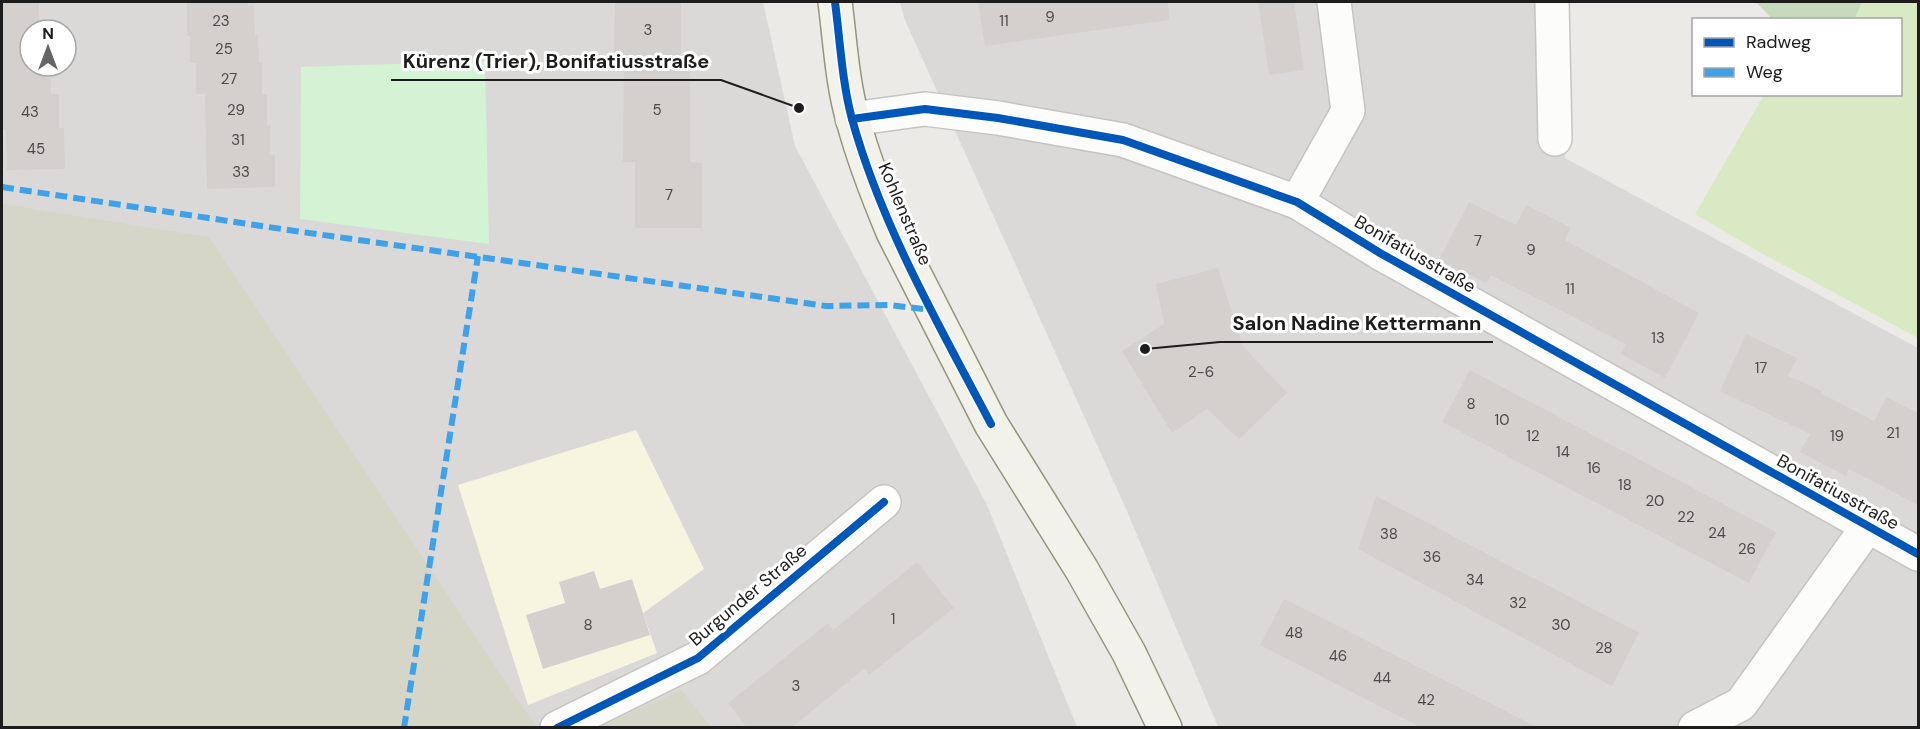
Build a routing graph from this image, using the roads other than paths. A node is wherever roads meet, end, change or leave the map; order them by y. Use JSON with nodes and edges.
{"nodes":[{"id":1,"x":836,"y":2,"type":"edge"},
{"id":2,"x":1334,"y":2,"type":"edge"},
{"id":3,"x":1552,"y":2,"type":"edge"},
{"id":4,"x":852,"y":119,"type":"junction"},
{"id":5,"x":1555,"y":139,"type":"dead end"},
{"id":6,"x":1297,"y":202,"type":"junction"},
{"id":7,"x":884,"y":502,"type":"dead end"},
{"id":8,"x":1868,"y":526,"type":"junction"},
{"id":9,"x":1918,"y":554,"type":"edge"},
{"id":10,"x":1149,"y":694,"type":"junction"},
{"id":11,"x":557,"y":728,"type":"edge"},
{"id":12,"x":1152,"y":728,"type":"edge"},
{"id":13,"x":1165,"y":728,"type":"edge"},
{"id":14,"x":1695,"y":728,"type":"edge"}],
"edges":[{"from":1,"to":4,"type":"main road","name":"Kohlenstraße"},
{"from":2,"to":6,"type":"street"},
{"from":3,"to":5,"type":"street"},
{"from":4,"to":6,"type":"street","name":"Bonifatiusstraße"},
{"from":4,"to":10,"type":"main road","name":"Kohlenstraße"},
{"from":6,"to":8,"type":"street","name":"Bonifatiusstraße"},
{"from":7,"to":11,"type":"street","name":"Burgunder Straße"},
{"from":8,"to":9,"type":"street","name":"Bonifatiusstraße"},
{"from":8,"to":14,"type":"street","name":"Bonifatiusstraße"},
{"from":10,"to":12,"type":"main road","name":"Kohlenstraße"},
{"from":10,"to":13,"type":"main road","name":"Kohlenstraße"}]}
